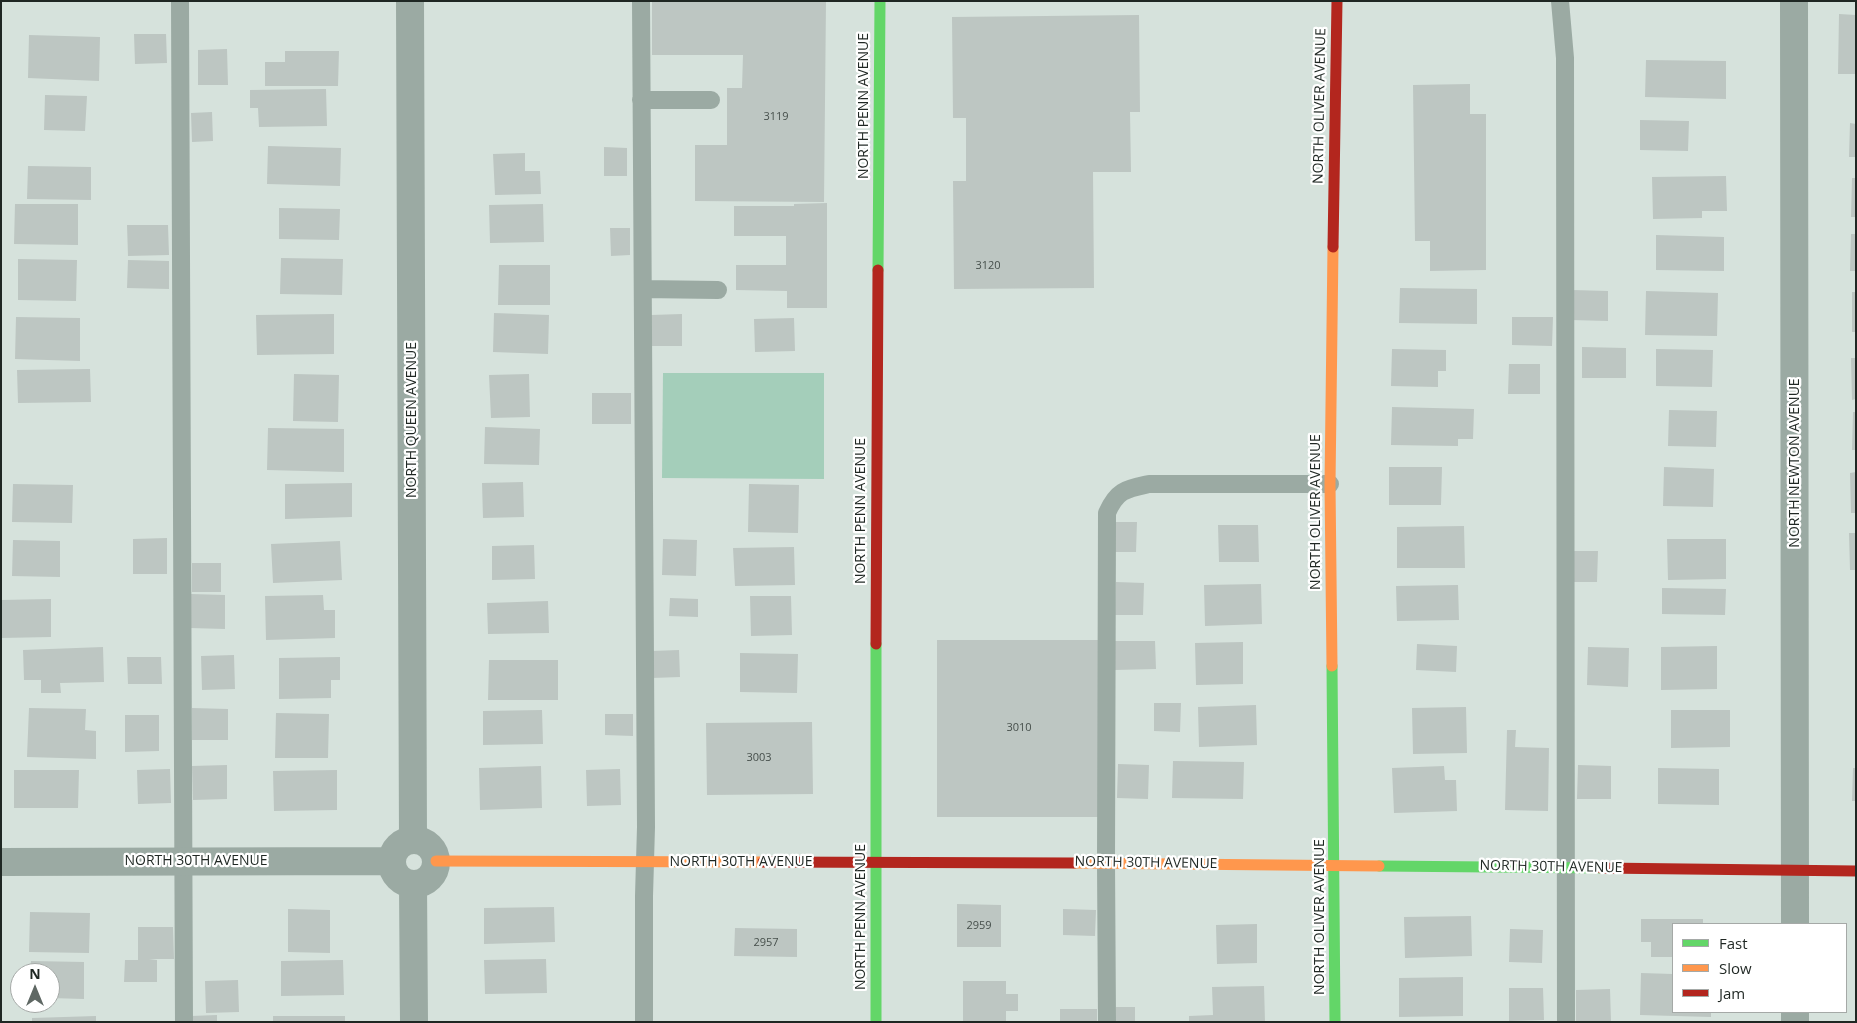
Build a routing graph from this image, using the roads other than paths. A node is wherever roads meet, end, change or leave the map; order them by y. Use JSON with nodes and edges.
{"nodes":[{"id":1,"x":180,"y":1,"type":"edge"},
{"id":2,"x":410,"y":1,"type":"edge"},
{"id":3,"x":641,"y":1,"type":"edge"},
{"id":4,"x":880,"y":1,"type":"edge"},
{"id":5,"x":1338,"y":1,"type":"edge"},
{"id":6,"x":1560,"y":1,"type":"edge"},
{"id":7,"x":1794,"y":1,"type":"edge"},
{"id":8,"x":641,"y":100,"type":"junction"},
{"id":9,"x":711,"y":100,"type":"dead end"},
{"id":10,"x":643,"y":289,"type":"junction"},
{"id":11,"x":718,"y":290,"type":"dead end"},
{"id":12,"x":1330,"y":484,"type":"junction"},
{"id":13,"x":413,"y":840,"type":"junction"},
{"id":14,"x":183,"y":861,"type":"junction"},
{"id":15,"x":392,"y":861,"type":"junction"},
{"id":16,"x":436,"y":861,"type":"junction"},
{"id":17,"x":1,"y":862,"type":"edge"},
{"id":18,"x":645,"y":862,"type":"junction"},
{"id":19,"x":875,"y":862,"type":"junction"},
{"id":20,"x":1106,"y":863,"type":"junction"},
{"id":21,"x":1335,"y":866,"type":"junction"},
{"id":22,"x":1566,"y":867,"type":"junction"},
{"id":23,"x":1794,"y":870,"type":"junction"},
{"id":24,"x":1856,"y":870,"type":"edge"},
{"id":25,"x":413,"y":884,"type":"junction"},
{"id":26,"x":1794,"y":923,"type":"edge"},
{"id":27,"x":184,"y":1022,"type":"edge"},
{"id":28,"x":414,"y":1022,"type":"edge"},
{"id":29,"x":644,"y":1022,"type":"edge"},
{"id":30,"x":876,"y":1022,"type":"edge"},
{"id":31,"x":1108,"y":1022,"type":"edge"},
{"id":32,"x":1336,"y":1022,"type":"edge"},
{"id":33,"x":1566,"y":1022,"type":"edge"}],
"edges":[{"from":1,"to":14,"type":"lane"},
{"from":2,"to":13,"type":"street","name":"NORTH QUEEN AVENUE"},
{"from":3,"to":8,"type":"lane"},
{"from":4,"to":19,"type":"street","name":"NORTH PENN AVENUE"},
{"from":5,"to":12,"type":"street","name":"NORTH OLIVER AVENUE"},
{"from":6,"to":22,"type":"lane"},
{"from":7,"to":23,"type":"street","name":"NORTH NEWTON AVENUE"},
{"from":8,"to":9,"type":"lane"},
{"from":8,"to":10,"type":"lane"},
{"from":10,"to":11,"type":"lane"},
{"from":10,"to":18,"type":"lane"},
{"from":12,"to":20,"type":"lane"},
{"from":12,"to":21,"type":"street","name":"NORTH OLIVER AVENUE"},
{"from":13,"to":15,"type":"street"},
{"from":13,"to":16,"type":"street"},
{"from":14,"to":15,"type":"street","name":"NORTH 30TH AVENUE"},
{"from":14,"to":17,"type":"street","name":"NORTH 30TH AVENUE"},
{"from":14,"to":27,"type":"lane"},
{"from":15,"to":25,"type":"street"},
{"from":16,"to":18,"type":"street","name":"NORTH 30TH AVENUE"},
{"from":16,"to":25,"type":"street"},
{"from":18,"to":19,"type":"street","name":"NORTH 30TH AVENUE"},
{"from":18,"to":29,"type":"lane"},
{"from":19,"to":20,"type":"street","name":"NORTH 30TH AVENUE"},
{"from":19,"to":30,"type":"street","name":"NORTH PENN AVENUE"},
{"from":20,"to":21,"type":"street","name":"NORTH 30TH AVENUE"},
{"from":20,"to":31,"type":"lane"},
{"from":21,"to":22,"type":"street","name":"NORTH 30TH AVENUE"},
{"from":21,"to":32,"type":"street","name":"NORTH OLIVER AVENUE"},
{"from":22,"to":23,"type":"street","name":"NORTH 30TH AVENUE"},
{"from":22,"to":33,"type":"lane"},
{"from":23,"to":24,"type":"street","name":"NORTH 30TH AVENUE"},
{"from":23,"to":26,"type":"street","name":"NORTH NEWTON AVENUE"},
{"from":25,"to":28,"type":"street"}]}
